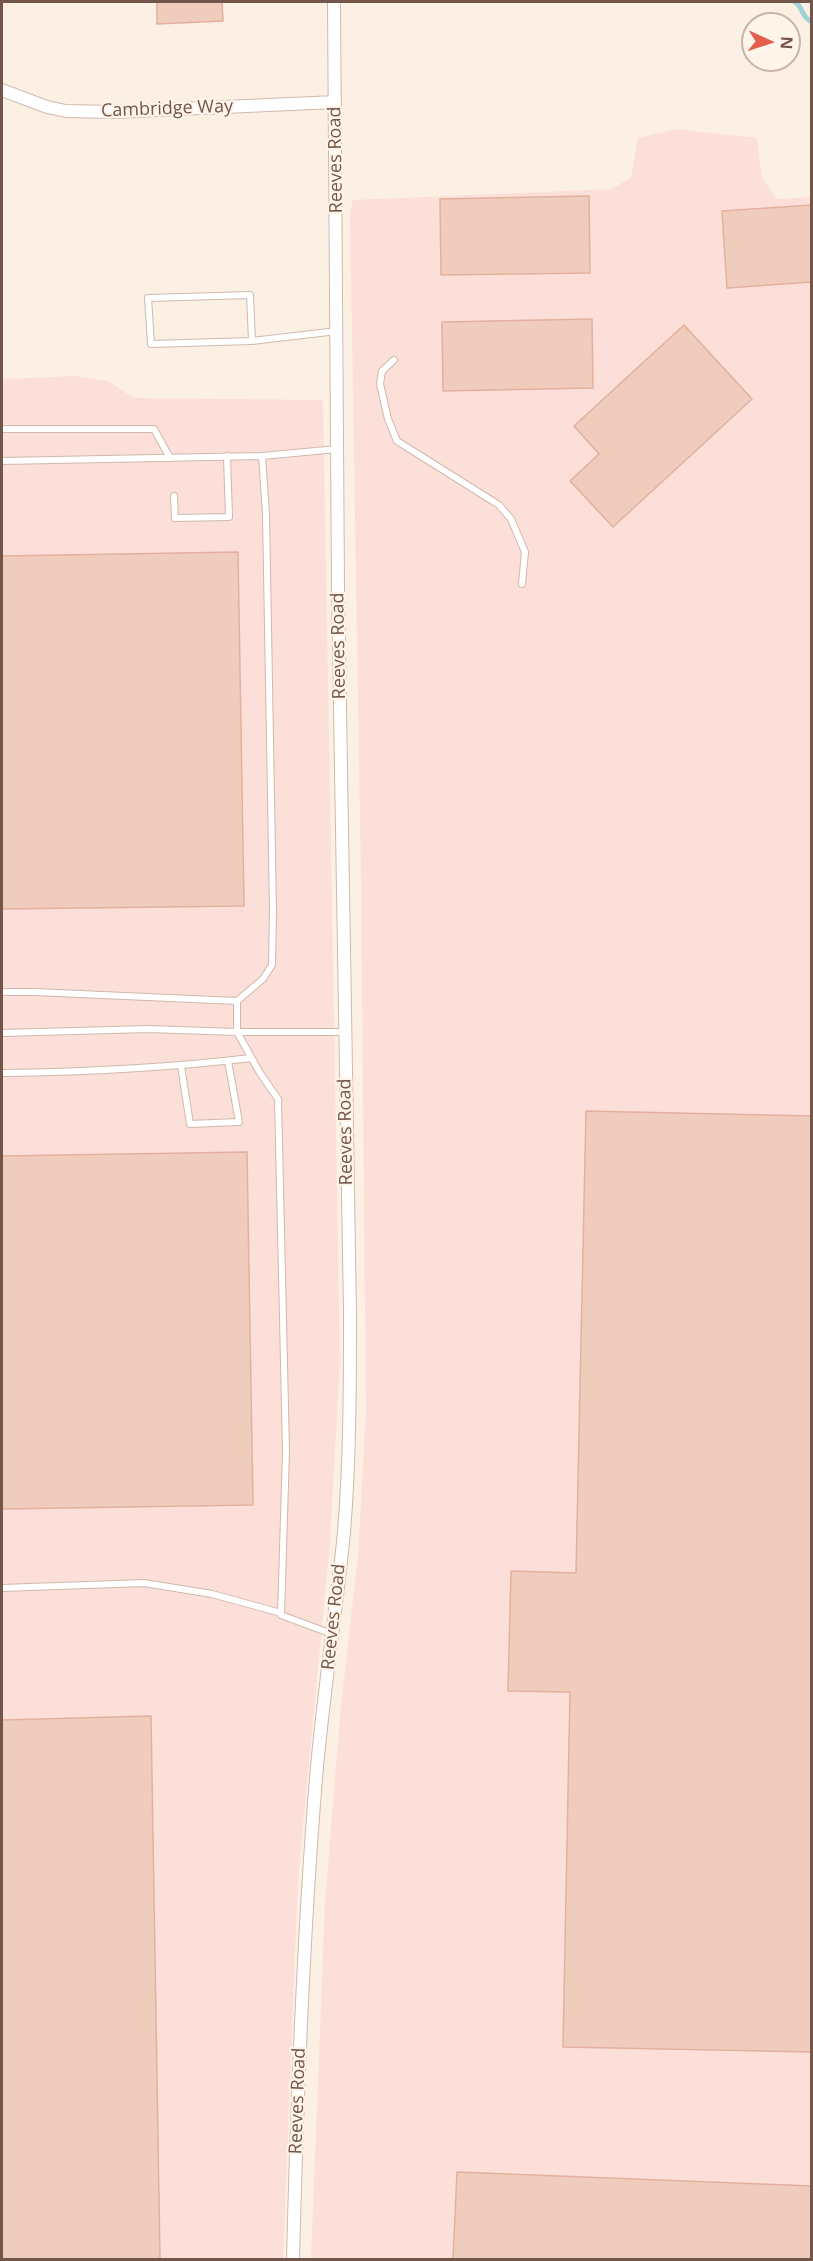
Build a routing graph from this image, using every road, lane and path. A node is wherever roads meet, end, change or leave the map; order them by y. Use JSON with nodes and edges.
{"nodes":[{"id":1,"x":334,"y":2,"type":"edge"},
{"id":2,"x":2,"y":90,"type":"edge"},
{"id":3,"x":335,"y":102,"type":"junction"},
{"id":4,"x":337,"y":331,"type":"junction"},
{"id":5,"x":252,"y":341,"type":"junction"},
{"id":6,"x":394,"y":360,"type":"dead end"},
{"id":7,"x":2,"y":429,"type":"edge"},
{"id":8,"x":338,"y":449,"type":"junction"},
{"id":9,"x":227,"y":456,"type":"junction"},
{"id":10,"x":262,"y":456,"type":"junction"},
{"id":11,"x":171,"y":458,"type":"junction"},
{"id":12,"x":2,"y":461,"type":"edge"},
{"id":13,"x":174,"y":496,"type":"dead end"},
{"id":14,"x":522,"y":584,"type":"dead end"},
{"id":15,"x":2,"y":992,"type":"edge"},
{"id":16,"x":237,"y":1001,"type":"junction"},
{"id":17,"x":237,"y":1032,"type":"junction"},
{"id":18,"x":345,"y":1032,"type":"junction"},
{"id":19,"x":2,"y":1033,"type":"edge"},
{"id":20,"x":251,"y":1058,"type":"junction"},
{"id":21,"x":228,"y":1061,"type":"junction"},
{"id":22,"x":181,"y":1066,"type":"junction"},
{"id":23,"x":2,"y":1073,"type":"edge"},
{"id":24,"x":2,"y":1588,"type":"edge"},
{"id":25,"x":280,"y":1614,"type":"junction"},
{"id":26,"x":333,"y":1635,"type":"junction"},
{"id":27,"x":293,"y":2259,"type":"edge"}],
"edges":[{"from":1,"to":3,"type":"street","name":"Reeves Road"},
{"from":2,"to":3,"type":"street","name":"Cambridge Way"},
{"from":3,"to":4,"type":"street","name":"Reeves Road"},
{"from":4,"to":5,"type":"lane"},
{"from":4,"to":8,"type":"street","name":"Reeves Road"},
{"from":5,"to":5,"type":"lane"},
{"from":6,"to":14,"type":"lane"},
{"from":7,"to":11,"type":"lane"},
{"from":8,"to":10,"type":"lane"},
{"from":8,"to":18,"type":"street","name":"Reeves Road"},
{"from":9,"to":10,"type":"lane"},
{"from":9,"to":11,"type":"lane"},
{"from":9,"to":13,"type":"lane"},
{"from":10,"to":16,"type":"lane"},
{"from":11,"to":12,"type":"lane"},
{"from":15,"to":16,"type":"lane"},
{"from":16,"to":17,"type":"lane"},
{"from":17,"to":18,"type":"lane"},
{"from":17,"to":19,"type":"lane"},
{"from":17,"to":20,"type":"lane"},
{"from":18,"to":26,"type":"street","name":"Reeves Road"},
{"from":20,"to":21,"type":"lane"},
{"from":20,"to":25,"type":"lane"},
{"from":21,"to":22,"type":"lane"},
{"from":21,"to":22,"type":"lane"},
{"from":22,"to":23,"type":"lane"},
{"from":24,"to":25,"type":"lane"},
{"from":25,"to":26,"type":"lane"},
{"from":26,"to":27,"type":"street","name":"Reeves Road"}]}
